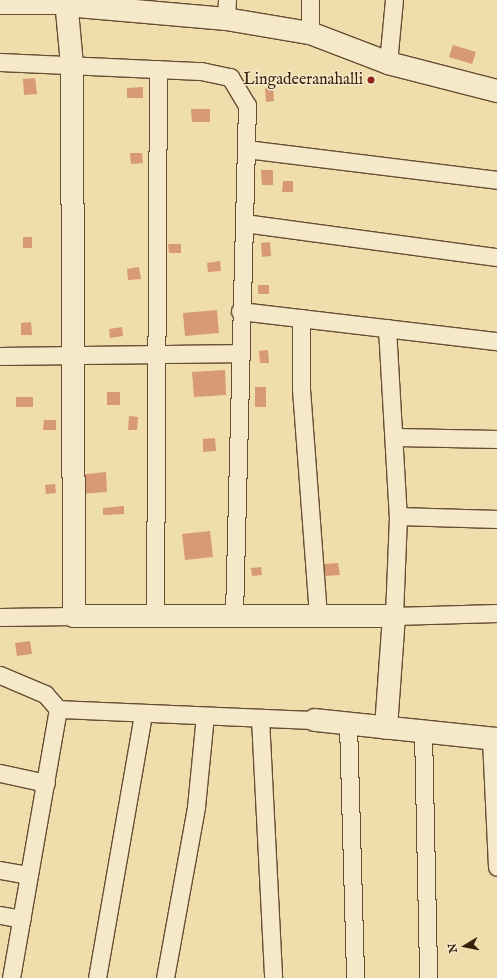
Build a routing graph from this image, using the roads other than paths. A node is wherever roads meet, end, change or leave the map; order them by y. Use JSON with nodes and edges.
{"nodes":[{"id":1,"x":310,"y":0,"type":"edge"},
{"id":2,"x":394,"y":0,"type":"edge"},
{"id":3,"x":66,"y":3,"type":"edge"},
{"id":4,"x":0,"y":5,"type":"edge"},
{"id":5,"x":147,"y":5,"type":"edge"},
{"id":6,"x":227,"y":10,"type":"edge"},
{"id":7,"x":310,"y":33,"type":"junction"},
{"id":8,"x":0,"y":62,"type":"edge"},
{"id":9,"x":388,"y":63,"type":"junction"},
{"id":10,"x":72,"y":65,"type":"junction"},
{"id":11,"x":158,"y":69,"type":"junction"},
{"id":12,"x":497,"y":91,"type":"edge"},
{"id":13,"x":246,"y":149,"type":"junction"},
{"id":14,"x":497,"y":180,"type":"edge"},
{"id":15,"x":244,"y":223,"type":"junction"},
{"id":16,"x":497,"y":257,"type":"edge"},
{"id":17,"x":240,"y":311,"type":"junction"},
{"id":18,"x":300,"y":318,"type":"junction"},
{"id":19,"x":387,"y":328,"type":"junction"},
{"id":20,"x":497,"y":341,"type":"edge"},
{"id":21,"x":240,"y":353,"type":"junction"},
{"id":22,"x":159,"y":354,"type":"junction"},
{"id":23,"x":71,"y":355,"type":"junction"},
{"id":24,"x":0,"y":356,"type":"edge"},
{"id":25,"x":396,"y":437,"type":"junction"},
{"id":26,"x":497,"y":439,"type":"edge"},
{"id":27,"x":398,"y":516,"type":"junction"},
{"id":28,"x":497,"y":519,"type":"edge"},
{"id":29,"x":318,"y":613,"type":"junction"},
{"id":30,"x":497,"y":613,"type":"edge"},
{"id":31,"x":74,"y":616,"type":"junction"},
{"id":32,"x":155,"y":616,"type":"junction"},
{"id":33,"x":234,"y":616,"type":"junction"},
{"id":34,"x":394,"y":616,"type":"junction"},
{"id":35,"x":0,"y":617,"type":"edge"},
{"id":36,"x":0,"y":675,"type":"edge"},
{"id":37,"x":58,"y":709,"type":"junction"},
{"id":38,"x":143,"y":714,"type":"junction"},
{"id":39,"x":205,"y":716,"type":"junction"},
{"id":40,"x":260,"y":718,"type":"junction"},
{"id":41,"x":315,"y":720,"type":"joint"},
{"id":42,"x":348,"y":723,"type":"junction"},
{"id":43,"x":386,"y":728,"type":"junction"},
{"id":44,"x":423,"y":731,"type":"junction"},
{"id":45,"x":494,"y":739,"type":"edge"},
{"id":46,"x":0,"y":773,"type":"edge"},
{"id":47,"x":46,"y":783,"type":"junction"},
{"id":48,"x":497,"y":867,"type":"edge"},
{"id":49,"x":0,"y":870,"type":"edge"},
{"id":50,"x":29,"y":875,"type":"junction"},
{"id":51,"x":0,"y":916,"type":"edge"},
{"id":52,"x":22,"y":919,"type":"junction"},
{"id":53,"x":11,"y":978,"type":"edge"},
{"id":54,"x":97,"y":978,"type":"edge"},
{"id":55,"x":165,"y":978,"type":"edge"},
{"id":56,"x":273,"y":978,"type":"edge"},
{"id":57,"x":355,"y":978,"type":"edge"},
{"id":58,"x":428,"y":978,"type":"edge"}],
"edges":[{"from":1,"to":7,"type":"street"},
{"from":2,"to":9,"type":"street"},
{"from":3,"to":4,"type":"street"},
{"from":3,"to":5,"type":"street"},
{"from":3,"to":10,"type":"street"},
{"from":5,"to":6,"type":"street"},
{"from":6,"to":7,"type":"street"},
{"from":7,"to":9,"type":"street"},
{"from":8,"to":10,"type":"street"},
{"from":9,"to":12,"type":"street"},
{"from":10,"to":11,"type":"street"},
{"from":10,"to":23,"type":"street"},
{"from":11,"to":13,"type":"street"},
{"from":11,"to":22,"type":"street"},
{"from":13,"to":14,"type":"street"},
{"from":13,"to":15,"type":"street"},
{"from":15,"to":16,"type":"street"},
{"from":15,"to":17,"type":"street"},
{"from":17,"to":18,"type":"street"},
{"from":17,"to":21,"type":"street"},
{"from":18,"to":19,"type":"street"},
{"from":18,"to":29,"type":"street"},
{"from":19,"to":20,"type":"street"},
{"from":19,"to":25,"type":"street"},
{"from":21,"to":22,"type":"street"},
{"from":21,"to":33,"type":"street"},
{"from":22,"to":23,"type":"street"},
{"from":22,"to":32,"type":"street"},
{"from":23,"to":24,"type":"street"},
{"from":23,"to":31,"type":"street"},
{"from":25,"to":26,"type":"street"},
{"from":25,"to":27,"type":"street"},
{"from":27,"to":28,"type":"street"},
{"from":27,"to":34,"type":"street"},
{"from":29,"to":33,"type":"street"},
{"from":29,"to":34,"type":"street"},
{"from":30,"to":34,"type":"street"},
{"from":31,"to":32,"type":"street"},
{"from":31,"to":35,"type":"street"},
{"from":32,"to":33,"type":"street"},
{"from":34,"to":43,"type":"street"},
{"from":36,"to":37,"type":"street"},
{"from":37,"to":38,"type":"street"},
{"from":37,"to":47,"type":"street"},
{"from":38,"to":39,"type":"street"},
{"from":38,"to":54,"type":"street"},
{"from":39,"to":40,"type":"street"},
{"from":39,"to":55,"type":"street"},
{"from":40,"to":41,"type":"street"},
{"from":40,"to":56,"type":"street"},
{"from":41,"to":42,"type":"street"},
{"from":42,"to":43,"type":"street"},
{"from":42,"to":57,"type":"street"},
{"from":43,"to":44,"type":"street"},
{"from":44,"to":45,"type":"street"},
{"from":44,"to":58,"type":"street"},
{"from":45,"to":48,"type":"street"},
{"from":46,"to":47,"type":"street"},
{"from":47,"to":50,"type":"street"},
{"from":49,"to":50,"type":"street"},
{"from":50,"to":52,"type":"street"},
{"from":51,"to":52,"type":"street"},
{"from":52,"to":53,"type":"street"}]}
